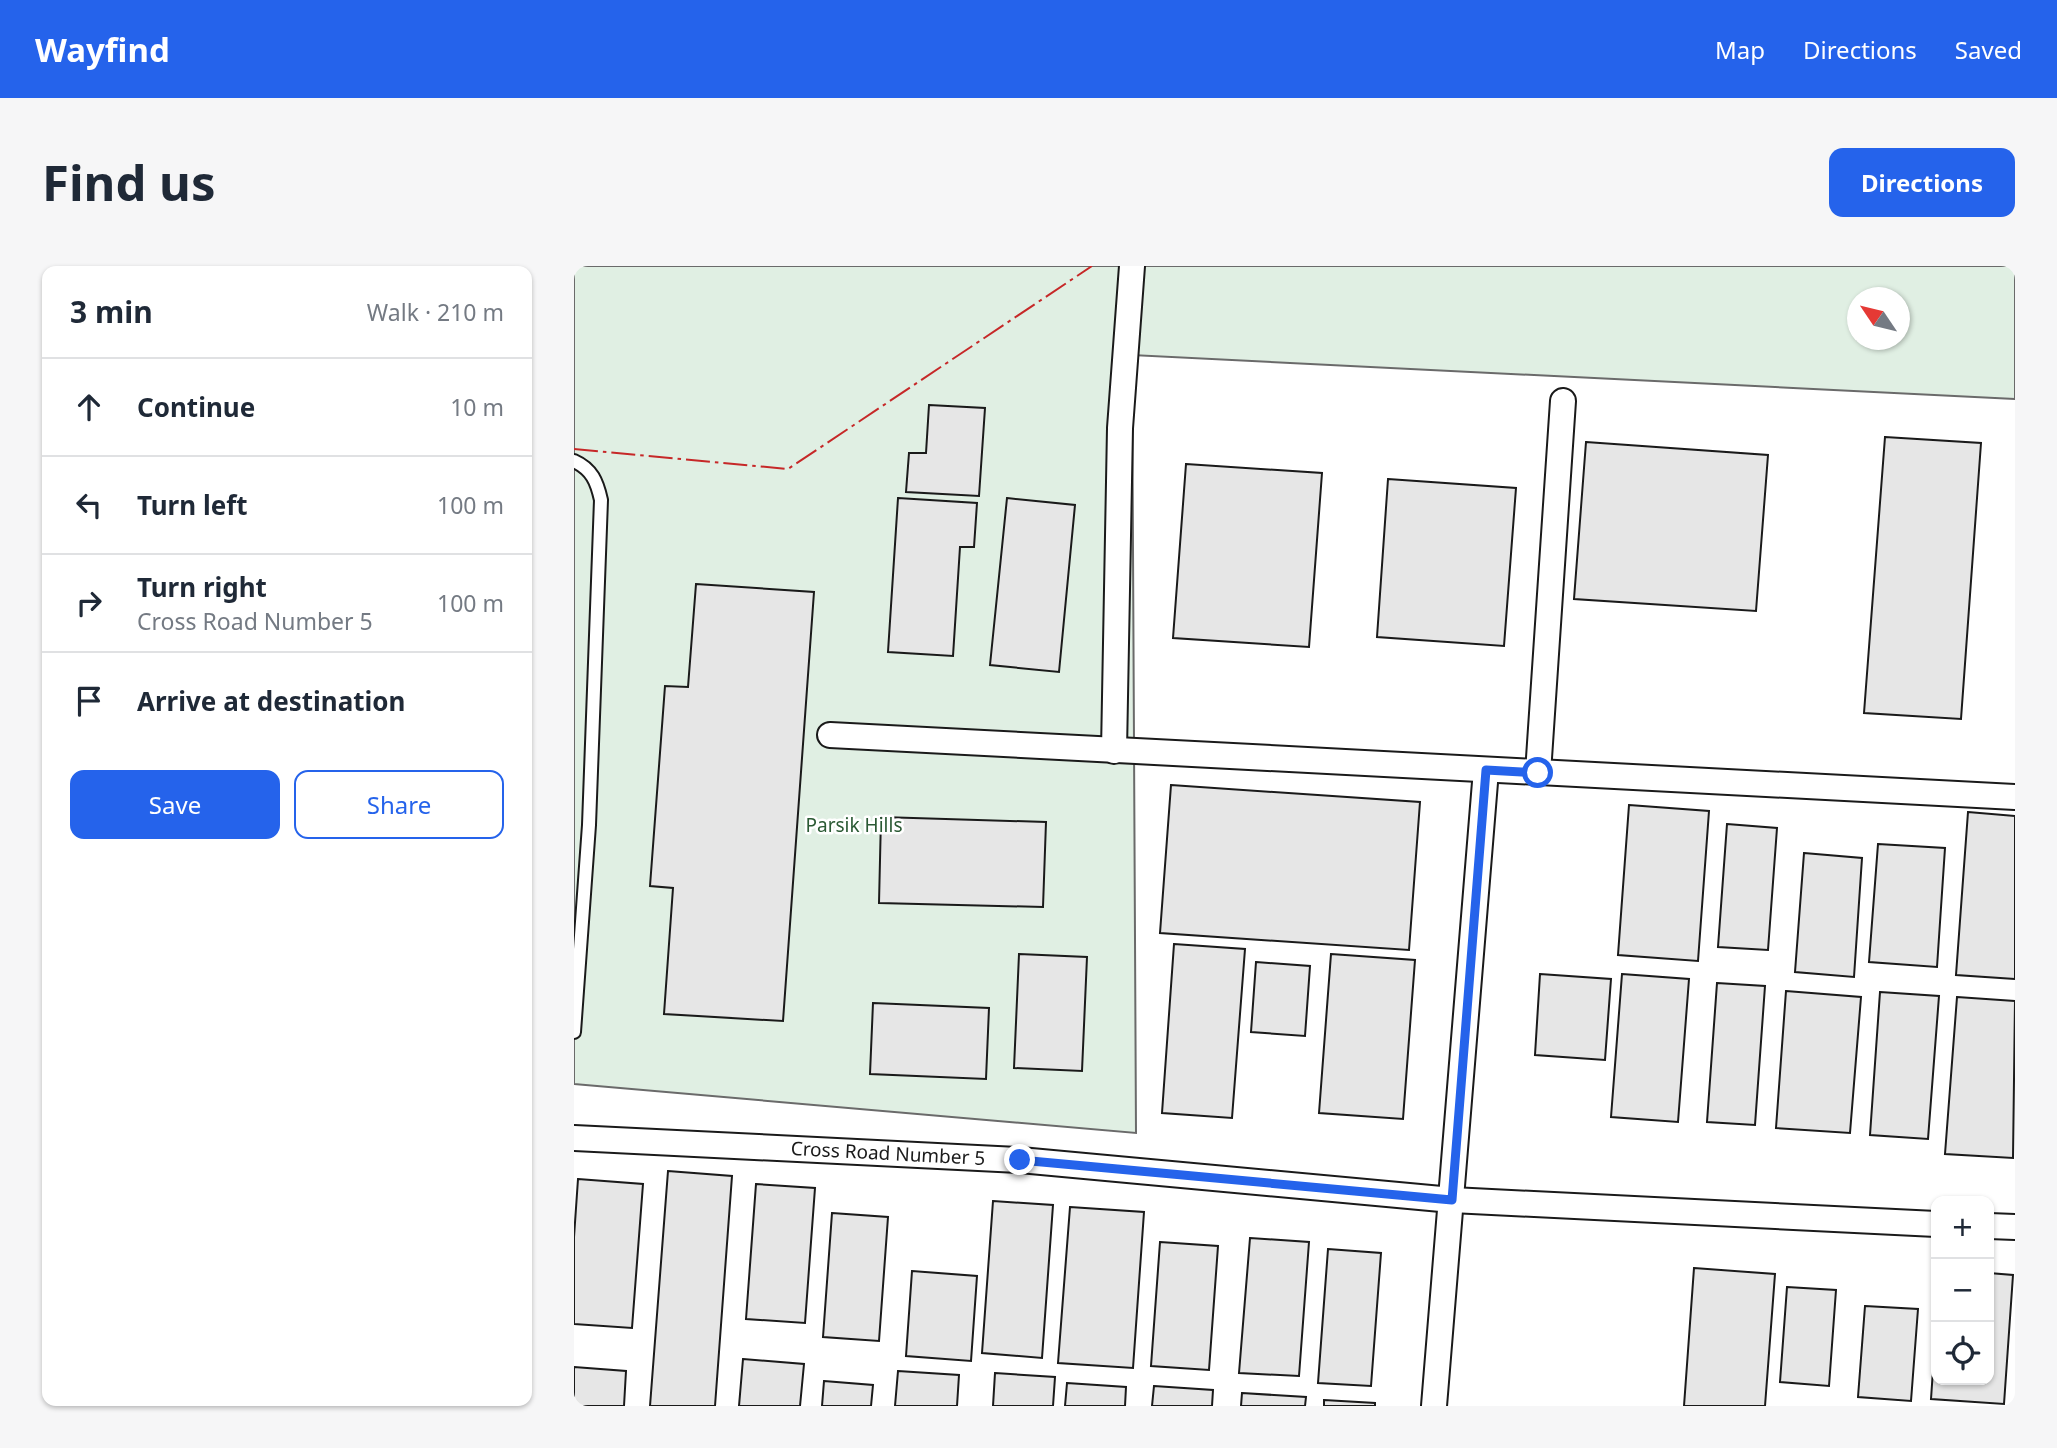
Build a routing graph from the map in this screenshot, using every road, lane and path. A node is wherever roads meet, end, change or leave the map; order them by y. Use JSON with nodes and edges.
{"nodes":[{"id":1,"x":1132,"y":266,"type":"edge"},
{"id":2,"x":1563,"y":401,"type":"dead end"},
{"id":3,"x":574,"y":461,"type":"edge"},
{"id":4,"x":830,"y":735,"type":"dead end"},
{"id":5,"x":1114,"y":751,"type":"junction"},
{"id":6,"x":1486,"y":770,"type":"junction"},
{"id":7,"x":1538,"y":773,"type":"junction"},
{"id":8,"x":2015,"y":797,"type":"edge"},
{"id":9,"x":574,"y":1032,"type":"edge"},
{"id":10,"x":574,"y":1138,"type":"edge"},
{"id":11,"x":1452,"y":1200,"type":"junction"},
{"id":12,"x":1931,"y":1224,"type":"edge"},
{"id":13,"x":1994,"y":1226,"type":"edge"},
{"id":14,"x":2015,"y":1227,"type":"edge"},
{"id":15,"x":1434,"y":1406,"type":"edge"}],
"edges":[{"from":1,"to":5,"type":"street"},
{"from":2,"to":7,"type":"street"},
{"from":3,"to":9,"type":"lane"},
{"from":4,"to":5,"type":"street"},
{"from":5,"to":6,"type":"street"},
{"from":6,"to":7,"type":"street"},
{"from":6,"to":11,"type":"street"},
{"from":7,"to":8,"type":"street"},
{"from":10,"to":11,"type":"street","name":"Cross Road Number 5"},
{"from":11,"to":12,"type":"street","name":"Cross Road Number 5"},
{"from":11,"to":15,"type":"street"},
{"from":13,"to":14,"type":"street"}]}
